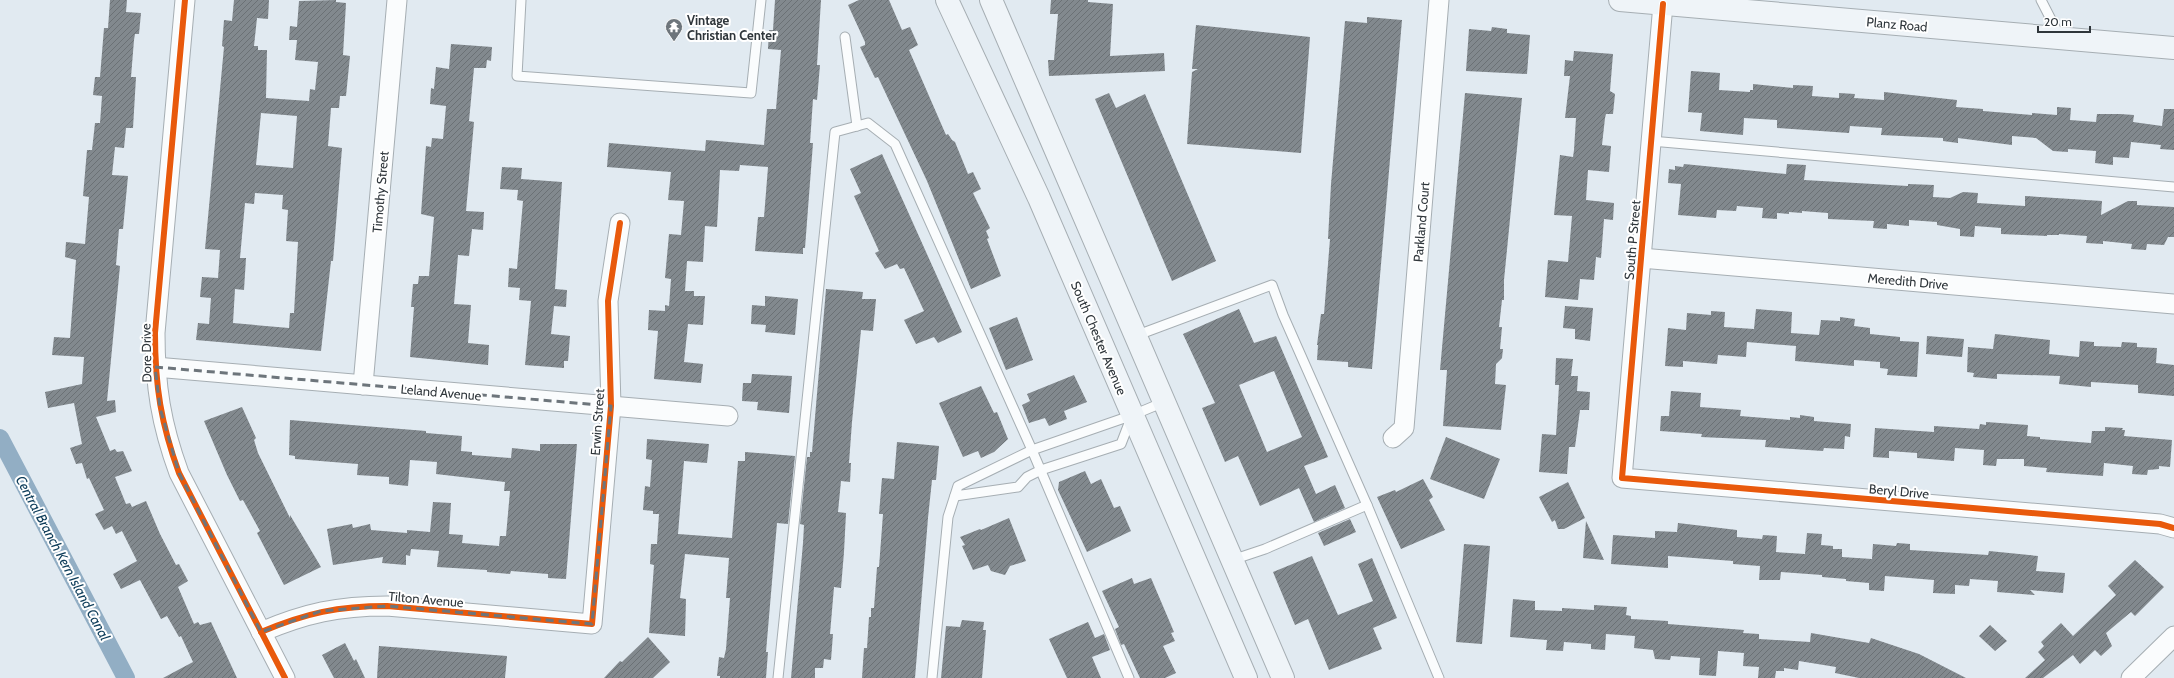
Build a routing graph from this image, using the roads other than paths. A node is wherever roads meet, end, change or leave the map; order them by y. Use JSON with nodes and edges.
{"nodes":[{"id":1,"x":185,"y":0,"type":"edge"},
{"id":2,"x":397,"y":0,"type":"edge"},
{"id":3,"x":521,"y":0,"type":"edge"},
{"id":4,"x":761,"y":0,"type":"edge"},
{"id":5,"x":947,"y":0,"type":"edge"},
{"id":6,"x":991,"y":0,"type":"edge"},
{"id":7,"x":1439,"y":0,"type":"edge"},
{"id":8,"x":1632,"y":0,"type":"edge"},
{"id":9,"x":2041,"y":0,"type":"edge"},
{"id":10,"x":1664,"y":4,"type":"junction"},
{"id":11,"x":1730,"y":5,"type":"edge"},
{"id":12,"x":845,"y":37,"type":"dead end"},
{"id":13,"x":2061,"y":38,"type":"junction"},
{"id":14,"x":2174,"y":48,"type":"edge"},
{"id":15,"x":857,"y":126,"type":"junction"},
{"id":16,"x":1651,"y":141,"type":"junction"},
{"id":17,"x":2174,"y":187,"type":"edge"},
{"id":18,"x":620,"y":223,"type":"dead end"},
{"id":19,"x":1642,"y":258,"type":"junction"},
{"id":20,"x":2174,"y":304,"type":"edge"},
{"id":21,"x":1135,"y":336,"type":"junction"},
{"id":22,"x":155,"y":367,"type":"junction"},
{"id":23,"x":363,"y":385,"type":"junction"},
{"id":24,"x":1164,"y":402,"type":"junction"},
{"id":25,"x":611,"y":406,"type":"junction"},
{"id":26,"x":1133,"y":415,"type":"junction"},
{"id":27,"x":728,"y":416,"type":"dead end"},
{"id":28,"x":1392,"y":438,"type":"dead end"},
{"id":29,"x":1032,"y":450,"type":"junction"},
{"id":30,"x":1041,"y":470,"type":"junction"},
{"id":31,"x":1622,"y":478,"type":"joint"},
{"id":32,"x":955,"y":496,"type":"junction"},
{"id":33,"x":1367,"y":505,"type":"junction"},
{"id":34,"x":2174,"y":528,"type":"edge"},
{"id":35,"x":1232,"y":560,"type":"junction"},
{"id":36,"x":592,"y":624,"type":"joint"},
{"id":37,"x":262,"y":632,"type":"junction"},
{"id":38,"x":2174,"y":636,"type":"edge"},
{"id":39,"x":285,"y":678,"type":"edge"},
{"id":40,"x":778,"y":678,"type":"edge"},
{"id":41,"x":932,"y":678,"type":"edge"},
{"id":42,"x":1129,"y":678,"type":"edge"},
{"id":43,"x":1246,"y":678,"type":"edge"},
{"id":44,"x":1283,"y":678,"type":"edge"},
{"id":45,"x":1439,"y":678,"type":"edge"},
{"id":46,"x":2131,"y":678,"type":"edge"}],
"edges":[{"from":1,"to":22,"type":"street","name":"Dore Drive"},
{"from":2,"to":23,"type":"street","name":"Timothy Street"},
{"from":3,"to":4,"type":"lane"},
{"from":5,"to":26,"type":"main road","name":"South Chester Avenue"},
{"from":6,"to":21,"type":"main road"},
{"from":7,"to":28,"type":"street","name":"Parkland Court"},
{"from":8,"to":10,"type":"main road","name":"Planz Road"},
{"from":9,"to":13,"type":"lane"},
{"from":10,"to":11,"type":"main road","name":"Planz Road"},
{"from":10,"to":16,"type":"street","name":"South P Street"},
{"from":11,"to":13,"type":"main road","name":"Planz Road"},
{"from":12,"to":15,"type":"lane"},
{"from":13,"to":14,"type":"main road","name":"Planz Road"},
{"from":15,"to":29,"type":"lane"},
{"from":15,"to":40,"type":"lane"},
{"from":16,"to":17,"type":"lane"},
{"from":16,"to":19,"type":"street","name":"South P Street"},
{"from":18,"to":25,"type":"street","name":"Erwin Street"},
{"from":19,"to":20,"type":"street","name":"Meredith Drive"},
{"from":19,"to":31,"type":"street","name":"South P Street"},
{"from":21,"to":24,"type":"main road"},
{"from":21,"to":33,"type":"lane"},
{"from":22,"to":23,"type":"street","name":"Leland Avenue"},
{"from":22,"to":37,"type":"street","name":"Dore Drive"},
{"from":23,"to":25,"type":"street","name":"Leland Avenue"},
{"from":24,"to":26,"type":"lane"},
{"from":24,"to":35,"type":"main road"},
{"from":25,"to":27,"type":"street","name":"Leland Avenue"},
{"from":25,"to":36,"type":"street","name":"Erwin Street"},
{"from":26,"to":29,"type":"lane"},
{"from":26,"to":30,"type":"lane"},
{"from":26,"to":43,"type":"main road","name":"South Chester Avenue"},
{"from":29,"to":30,"type":"lane"},
{"from":29,"to":32,"type":"lane"},
{"from":30,"to":32,"type":"lane"},
{"from":30,"to":42,"type":"lane"},
{"from":31,"to":34,"type":"street","name":"Beryl Drive"},
{"from":32,"to":41,"type":"lane"},
{"from":33,"to":35,"type":"lane"},
{"from":33,"to":45,"type":"lane"},
{"from":35,"to":44,"type":"main road"},
{"from":36,"to":37,"type":"street","name":"Tilton Avenue"},
{"from":37,"to":39,"type":"street","name":"Dore Drive"},
{"from":38,"to":46,"type":"street"}]}
